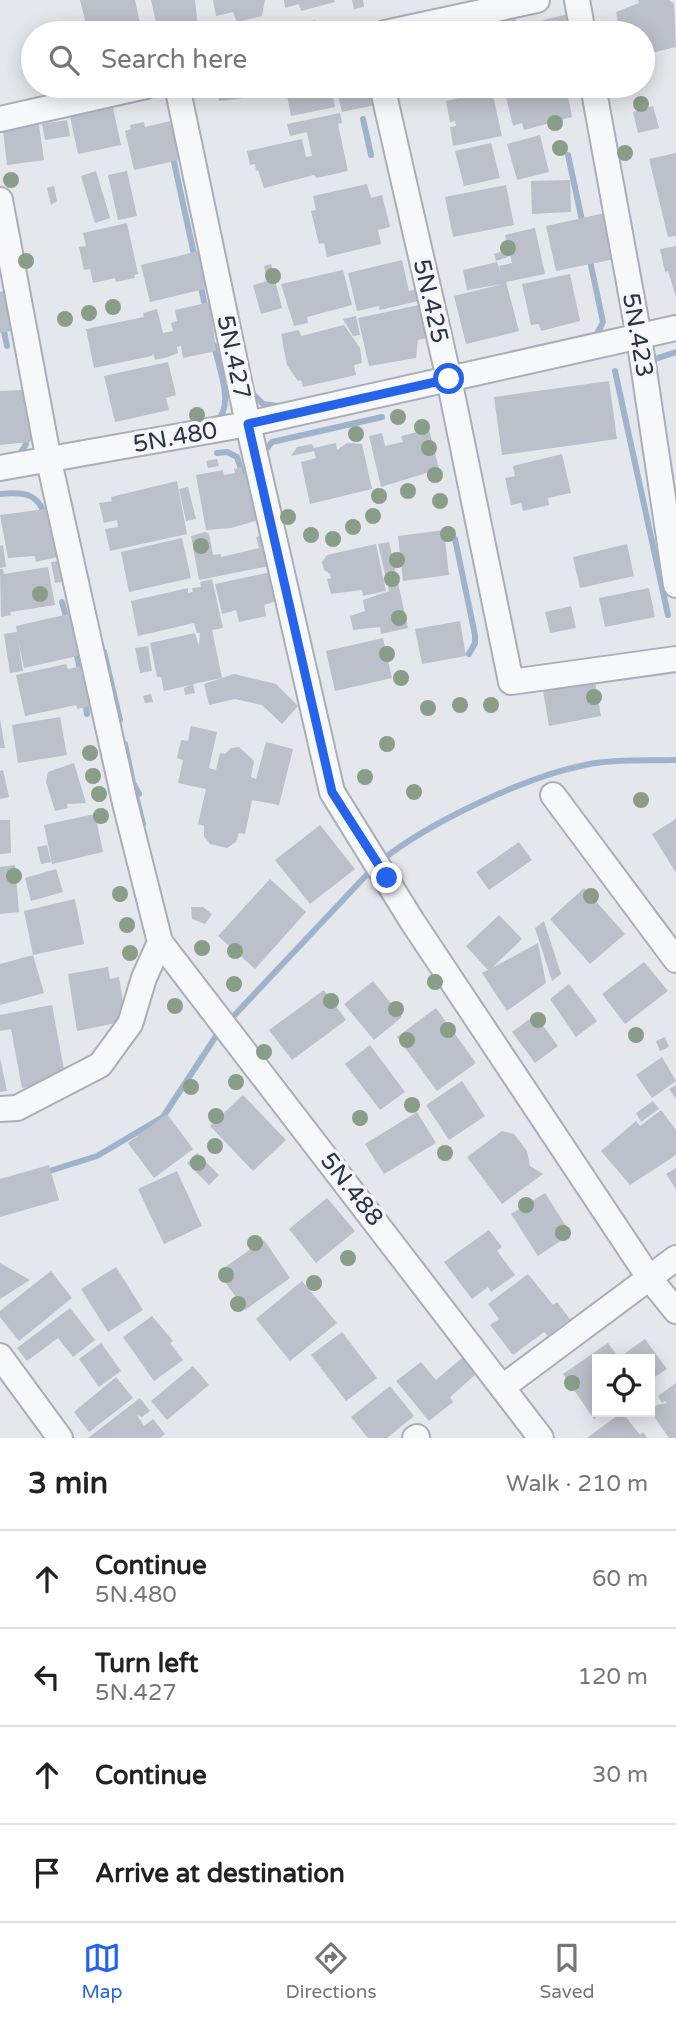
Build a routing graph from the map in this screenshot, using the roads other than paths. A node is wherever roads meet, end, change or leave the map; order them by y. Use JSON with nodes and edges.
{"nodes":[{"id":1,"x":537,"y":0,"type":"edge"},
{"id":2,"x":577,"y":0,"type":"edge"},
{"id":3,"x":440,"y":21,"type":"edge"},
{"id":4,"x":581,"y":21,"type":"edge"},
{"id":5,"x":93,"y":98,"type":"edge"},
{"id":6,"x":180,"y":98,"type":"edge"},
{"id":7,"x":385,"y":98,"type":"edge"},
{"id":8,"x":595,"y":98,"type":"edge"},
{"id":9,"x":0,"y":119,"type":"edge"},
{"id":10,"x":0,"y":200,"type":"edge"},
{"id":11,"x":676,"y":328,"type":"edge"},
{"id":12,"x":639,"y":337,"type":"junction"},
{"id":13,"x":449,"y":379,"type":"junction"},
{"id":14,"x":248,"y":424,"type":"junction"},
{"id":15,"x":49,"y":461,"type":"junction"},
{"id":16,"x":0,"y":468,"type":"edge"},
{"id":17,"x":676,"y":584,"type":"edge"},
{"id":18,"x":676,"y":659,"type":"edge"},
{"id":19,"x":553,"y":795,"type":"dead end"},
{"id":20,"x":160,"y":942,"type":"junction"},
{"id":21,"x":676,"y":960,"type":"edge"},
{"id":22,"x":0,"y":1109,"type":"edge"},
{"id":23,"x":676,"y":1258,"type":"edge"},
{"id":24,"x":650,"y":1279,"type":"junction"},
{"id":25,"x":676,"y":1311,"type":"edge"},
{"id":26,"x":0,"y":1356,"type":"edge"},
{"id":27,"x":504,"y":1386,"type":"junction"},
{"id":28,"x":60,"y":1438,"type":"edge"},
{"id":29,"x":541,"y":1438,"type":"edge"}],
"edges":[{"from":1,"to":3,"type":"street"},
{"from":2,"to":4,"type":"street"},
{"from":5,"to":9,"type":"street"},
{"from":6,"to":14,"type":"street","name":"5N.427"},
{"from":7,"to":13,"type":"street","name":"5N.425"},
{"from":8,"to":12,"type":"street","name":"5N.423"},
{"from":10,"to":15,"type":"street"},
{"from":11,"to":12,"type":"street","name":"5N.480"},
{"from":12,"to":13,"type":"street","name":"5N.480"},
{"from":12,"to":17,"type":"street","name":"5N.423"},
{"from":13,"to":14,"type":"street","name":"5N.480"},
{"from":13,"to":18,"type":"street","name":"5N.425"},
{"from":14,"to":15,"type":"street","name":"5N.480"},
{"from":14,"to":24,"type":"street","name":"5N.427"},
{"from":15,"to":16,"type":"street","name":"5N.480"},
{"from":15,"to":20,"type":"street"},
{"from":19,"to":21,"type":"street"},
{"from":20,"to":22,"type":"street"},
{"from":20,"to":27,"type":"street","name":"5N.488"},
{"from":23,"to":24,"type":"street"},
{"from":24,"to":25,"type":"street"},
{"from":24,"to":27,"type":"street"},
{"from":26,"to":28,"type":"street"},
{"from":27,"to":29,"type":"street","name":"5N.488"}]}
